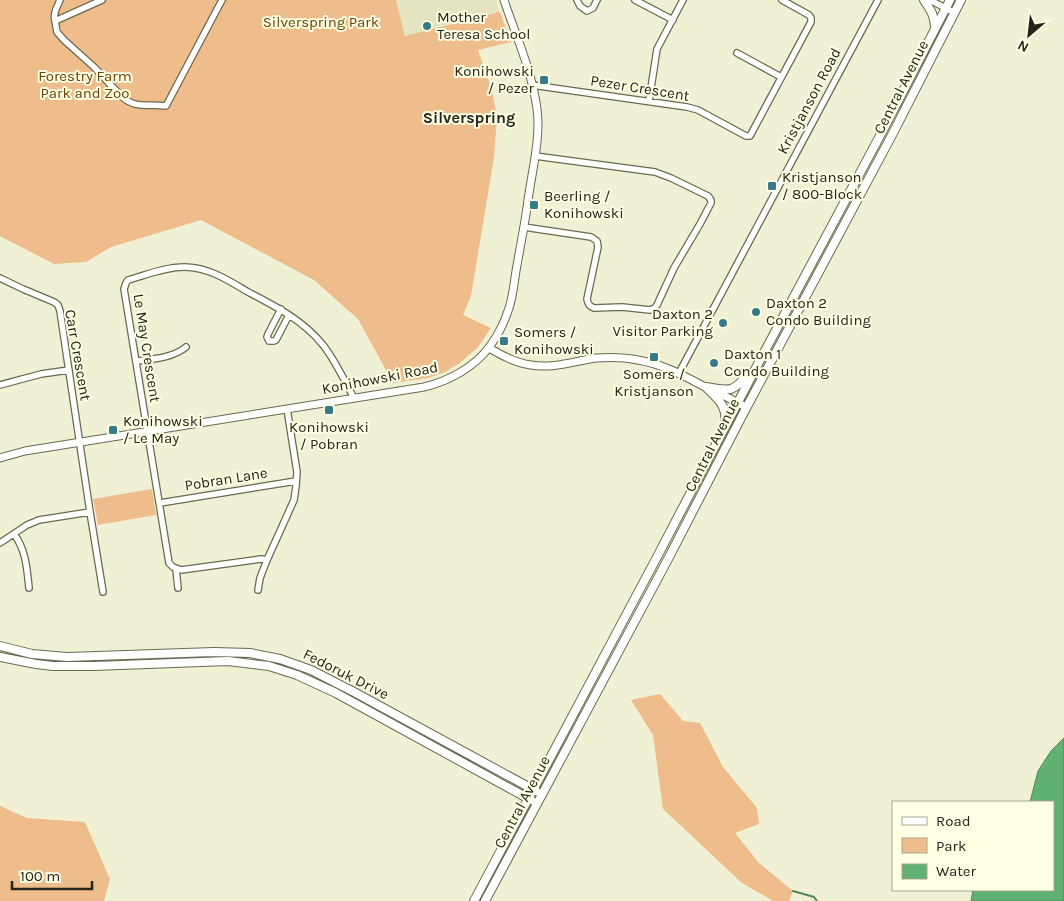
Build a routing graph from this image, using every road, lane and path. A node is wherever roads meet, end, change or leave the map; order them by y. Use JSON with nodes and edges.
{"nodes":[{"id":1,"x":60,"y":0,"type":"edge"},
{"id":2,"x":102,"y":0,"type":"edge"},
{"id":3,"x":222,"y":0,"type":"edge"},
{"id":4,"x":504,"y":0,"type":"edge"},
{"id":5,"x":577,"y":0,"type":"edge"},
{"id":6,"x":597,"y":0,"type":"edge"},
{"id":7,"x":635,"y":0,"type":"edge"},
{"id":8,"x":683,"y":0,"type":"edge"},
{"id":9,"x":782,"y":0,"type":"edge"},
{"id":10,"x":878,"y":0,"type":"edge"},
{"id":11,"x":924,"y":0,"type":"edge"},
{"id":12,"x":930,"y":0,"type":"edge"},
{"id":13,"x":950,"y":0,"type":"edge"},
{"id":14,"x":962,"y":0,"type":"edge"},
{"id":15,"x":93,"y":1,"type":"edge"},
{"id":16,"x":946,"y":8,"type":"junction"},
{"id":17,"x":954,"y":13,"type":"junction"},
{"id":18,"x":673,"y":20,"type":"junction"},
{"id":19,"x":55,"y":21,"type":"junction"},
{"id":20,"x":935,"y":30,"type":"junction"},
{"id":21,"x":737,"y":53,"type":"dead end"},
{"id":22,"x":782,"y":77,"type":"junction"},
{"id":23,"x":532,"y":85,"type":"junction"},
{"id":24,"x":649,"y":101,"type":"junction"},
{"id":25,"x":535,"y":156,"type":"junction"},
{"id":26,"x":524,"y":228,"type":"junction"},
{"id":27,"x":0,"y":278,"type":"edge"},
{"id":28,"x":280,"y":309,"type":"junction"},
{"id":29,"x":289,"y":315,"type":"junction"},
{"id":30,"x":186,"y":347,"type":"dead end"},
{"id":31,"x":489,"y":348,"type":"junction"},
{"id":32,"x":136,"y":361,"type":"junction"},
{"id":33,"x":759,"y":362,"type":"junction"},
{"id":34,"x":69,"y":370,"type":"junction"},
{"id":35,"x":679,"y":373,"type":"junction"},
{"id":36,"x":0,"y":385,"type":"edge"},
{"id":37,"x":706,"y":387,"type":"junction"},
{"id":38,"x":354,"y":398,"type":"junction"},
{"id":39,"x":738,"y":403,"type":"junction"},
{"id":40,"x":746,"y":407,"type":"junction"},
{"id":41,"x":287,"y":409,"type":"junction"},
{"id":42,"x":724,"y":428,"type":"junction"},
{"id":43,"x":148,"y":432,"type":"junction"},
{"id":44,"x":80,"y":442,"type":"junction"},
{"id":45,"x":0,"y":458,"type":"edge"},
{"id":46,"x":296,"y":481,"type":"junction"},
{"id":47,"x":160,"y":503,"type":"junction"},
{"id":48,"x":90,"y":512,"type":"junction"},
{"id":49,"x":14,"y":534,"type":"junction"},
{"id":50,"x":0,"y":543,"type":"edge"},
{"id":51,"x":267,"y":560,"type":"junction"},
{"id":52,"x":176,"y":569,"type":"junction"},
{"id":53,"x":29,"y":588,"type":"dead end"},
{"id":54,"x":178,"y":588,"type":"dead end"},
{"id":55,"x":258,"y":590,"type":"dead end"},
{"id":56,"x":103,"y":592,"type":"dead end"},
{"id":57,"x":0,"y":646,"type":"edge"},
{"id":58,"x":0,"y":656,"type":"edge"},
{"id":59,"x":532,"y":789,"type":"junction"},
{"id":60,"x":542,"y":794,"type":"junction"},
{"id":61,"x":528,"y":798,"type":"junction"},
{"id":62,"x":537,"y":803,"type":"junction"},
{"id":63,"x":474,"y":901,"type":"edge"},
{"id":64,"x":485,"y":901,"type":"edge"}],
"edges":[{"from":1,"to":19,"type":"street"},
{"from":2,"to":15,"type":"street"},
{"from":3,"to":19,"type":"street"},
{"from":4,"to":23,"type":"street","name":"Konihowski Road"},
{"from":5,"to":6,"type":"street"},
{"from":7,"to":18,"type":"street"},
{"from":8,"to":18,"type":"street"},
{"from":9,"to":22,"type":"street","name":"Pezer Crescent"},
{"from":10,"to":35,"type":"street","name":"Kristjanson Road"},
{"from":11,"to":20,"type":"main road"},
{"from":12,"to":16,"type":"street"},
{"from":13,"to":16,"type":"main road","name":"Central Avenue"},
{"from":14,"to":17,"type":"main road","name":"Central Avenue"},
{"from":15,"to":19,"type":"street"},
{"from":16,"to":17,"type":"street"},
{"from":16,"to":20,"type":"main road","name":"Central Avenue"},
{"from":17,"to":40,"type":"main road","name":"Central Avenue"},
{"from":18,"to":24,"type":"street"},
{"from":20,"to":33,"type":"main road","name":"Central Avenue"},
{"from":21,"to":22,"type":"street"},
{"from":22,"to":24,"type":"street","name":"Pezer Crescent"},
{"from":23,"to":24,"type":"street","name":"Pezer Crescent"},
{"from":23,"to":25,"type":"street","name":"Konihowski Road"},
{"from":25,"to":26,"type":"street","name":"Konihowski Road"},
{"from":25,"to":26,"type":"street"},
{"from":26,"to":31,"type":"street","name":"Konihowski Road"},
{"from":27,"to":34,"type":"street","name":"Carr Crescent"},
{"from":28,"to":29,"type":"street","name":"Le May Crescent"},
{"from":28,"to":29,"type":"street"},
{"from":28,"to":32,"type":"street","name":"Le May Crescent"},
{"from":29,"to":38,"type":"street","name":"Le May Crescent"},
{"from":30,"to":32,"type":"street"},
{"from":31,"to":35,"type":"street"},
{"from":31,"to":38,"type":"street","name":"Konihowski Road"},
{"from":32,"to":43,"type":"street","name":"Le May Crescent"},
{"from":33,"to":37,"type":"main road"},
{"from":33,"to":39,"type":"main road","name":"Central Avenue"},
{"from":34,"to":36,"type":"street"},
{"from":34,"to":44,"type":"street","name":"Carr Crescent"},
{"from":35,"to":37,"type":"street"},
{"from":37,"to":39,"type":"street"},
{"from":37,"to":42,"type":"main road"},
{"from":38,"to":41,"type":"street","name":"Konihowski Road"},
{"from":39,"to":40,"type":"street"},
{"from":39,"to":42,"type":"main road","name":"Central Avenue"},
{"from":40,"to":60,"type":"main road","name":"Central Avenue"},
{"from":41,"to":43,"type":"street","name":"Konihowski Road"},
{"from":41,"to":46,"type":"street"},
{"from":42,"to":59,"type":"main road","name":"Central Avenue"},
{"from":43,"to":44,"type":"street","name":"Konihowski Road"},
{"from":43,"to":47,"type":"street","name":"Le May Crescent"},
{"from":44,"to":45,"type":"street","name":"Konihowski Road"},
{"from":44,"to":48,"type":"street","name":"Carr Crescent"},
{"from":46,"to":47,"type":"street","name":"Pobran Lane"},
{"from":46,"to":51,"type":"street"},
{"from":47,"to":52,"type":"street","name":"Le May Crescent"},
{"from":48,"to":49,"type":"street"},
{"from":48,"to":56,"type":"street","name":"Carr Crescent"},
{"from":49,"to":50,"type":"street"},
{"from":49,"to":53,"type":"street"},
{"from":51,"to":52,"type":"street"},
{"from":51,"to":55,"type":"street"},
{"from":52,"to":54,"type":"street","name":"Le May Crescent"},
{"from":57,"to":59,"type":"main road","name":"Fedoruk Drive"},
{"from":58,"to":61,"type":"main road","name":"Fedoruk Drive"},
{"from":59,"to":60,"type":"main road","name":"Fedoruk Drive"},
{"from":59,"to":61,"type":"main road","name":"Central Avenue"},
{"from":60,"to":62,"type":"main road","name":"Central Avenue"},
{"from":61,"to":62,"type":"main road","name":"Fedoruk Drive"},
{"from":61,"to":63,"type":"main road","name":"Central Avenue"},
{"from":62,"to":64,"type":"main road","name":"Central Avenue"}]}
